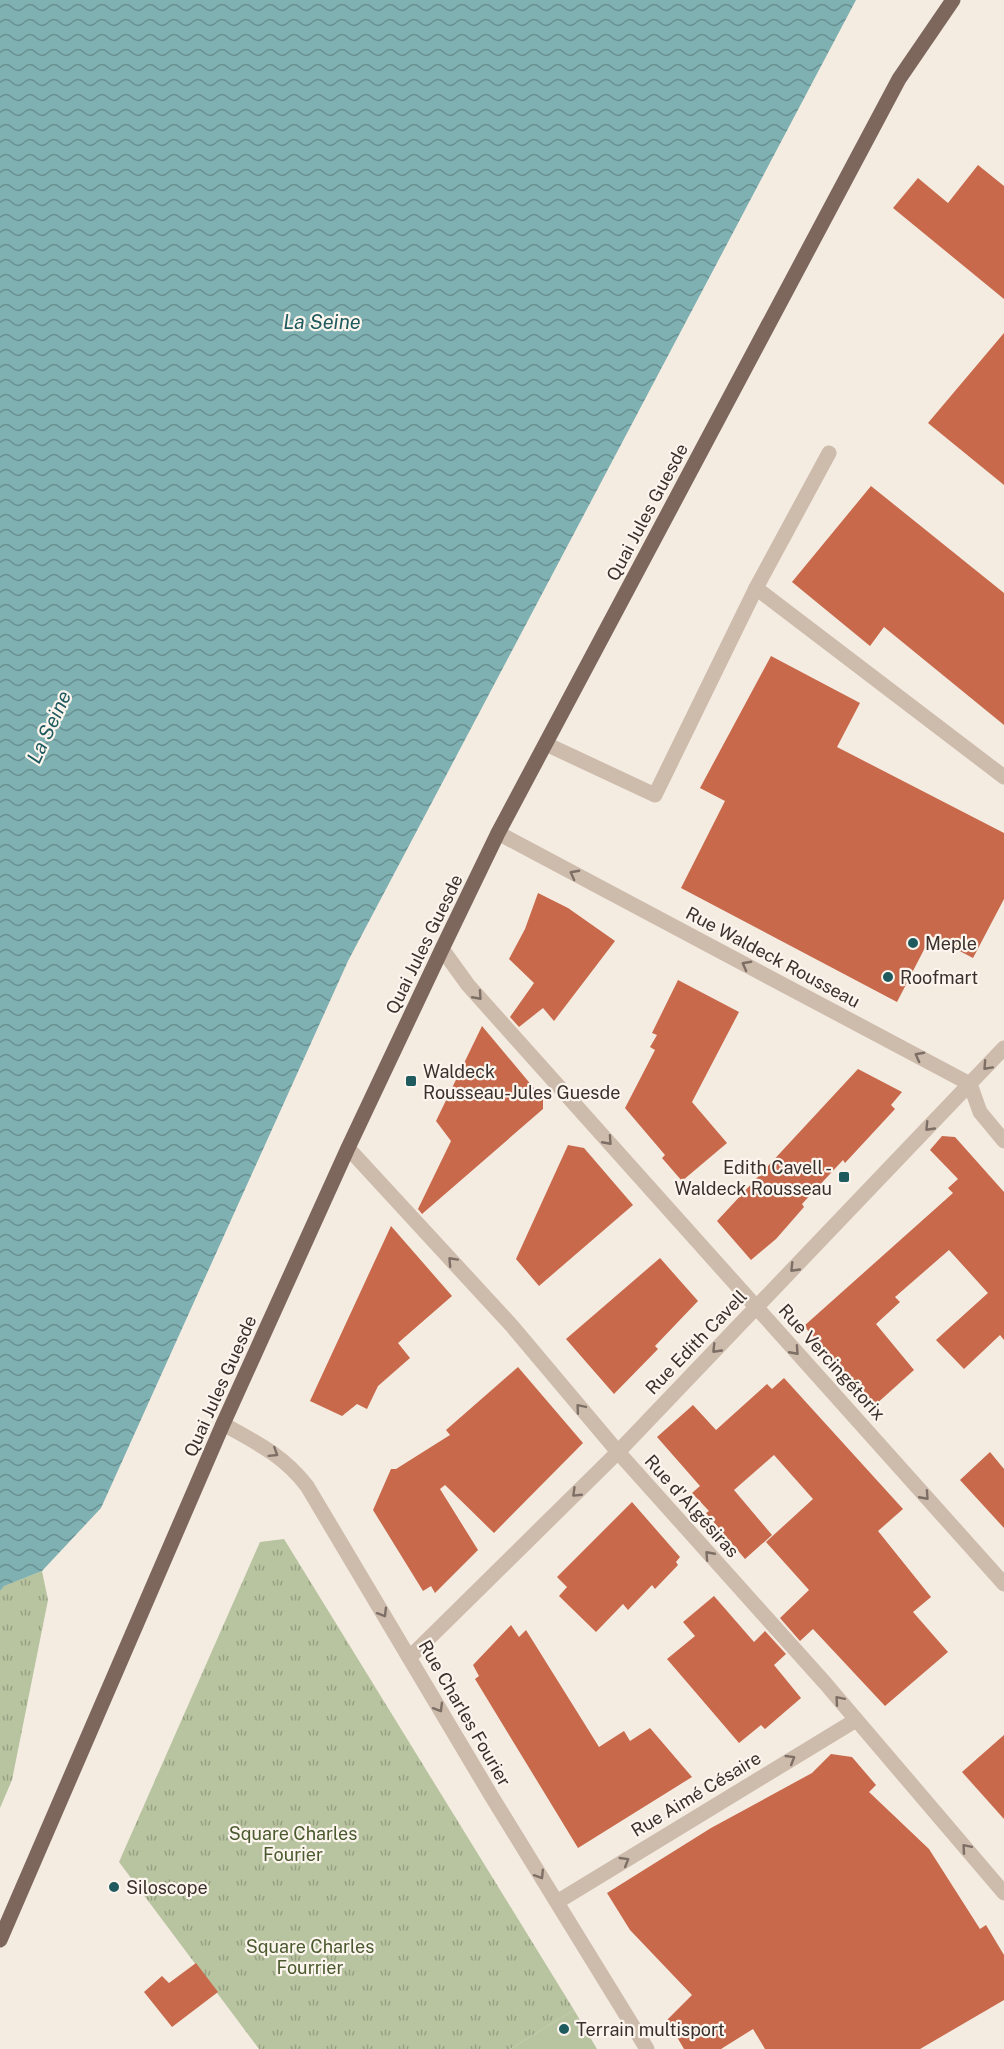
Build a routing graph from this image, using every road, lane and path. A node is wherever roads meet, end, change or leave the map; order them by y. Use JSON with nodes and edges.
{"nodes":[{"id":1,"x":953,"y":0,"type":"edge"},
{"id":2,"x":829,"y":453,"type":"dead end"},
{"id":3,"x":756,"y":588,"type":"junction"},
{"id":4,"x":546,"y":744,"type":"junction"},
{"id":5,"x":1004,"y":777,"type":"edge"},
{"id":6,"x":498,"y":833,"type":"junction"},
{"id":7,"x":442,"y":949,"type":"junction"},
{"id":8,"x":1004,"y":1048,"type":"edge"},
{"id":9,"x":970,"y":1084,"type":"junction"},
{"id":10,"x":1004,"y":1141,"type":"edge"},
{"id":11,"x":348,"y":1148,"type":"junction"},
{"id":12,"x":757,"y":1307,"type":"junction"},
{"id":13,"x":224,"y":1424,"type":"junction"},
{"id":14,"x":618,"y":1452,"type":"junction"},
{"id":15,"x":1004,"y":1584,"type":"edge"},
{"id":16,"x":410,"y":1657,"type":"junction"},
{"id":17,"x":856,"y":1719,"type":"junction"},
{"id":18,"x":1004,"y":1893,"type":"edge"},
{"id":19,"x":557,"y":1902,"type":"junction"},
{"id":20,"x":0,"y":1940,"type":"edge"},
{"id":21,"x":647,"y":2049,"type":"edge"}],
"edges":[{"from":1,"to":4,"type":"main road","name":"Quai Jules Guesde"},
{"from":2,"to":3,"type":"street"},
{"from":3,"to":4,"type":"street"},
{"from":3,"to":5,"type":"street"},
{"from":4,"to":6,"type":"main road","name":"Quai Jules Guesde"},
{"from":6,"to":7,"type":"main road","name":"Quai Jules Guesde"},
{"from":9,"to":6,"type":"street","name":"Rue Waldeck Rousseau","one_way":true},
{"from":7,"to":11,"type":"main road","name":"Quai Jules Guesde"},
{"from":7,"to":12,"type":"street","name":"Rue Vercingétorix","one_way":true},
{"from":8,"to":9,"type":"street","name":"Rue Edith Cavell","one_way":true},
{"from":9,"to":10,"type":"street"},
{"from":9,"to":12,"type":"street","name":"Rue Edith Cavell","one_way":true},
{"from":11,"to":13,"type":"main road","name":"Quai Jules Guesde"},
{"from":14,"to":11,"type":"street","name":"Rue d'Algésiras","one_way":true},
{"from":12,"to":14,"type":"street","name":"Rue Edith Cavell","one_way":true},
{"from":12,"to":15,"type":"street","name":"Rue Vercingétorix","one_way":true},
{"from":13,"to":16,"type":"street","name":"Rue Charles Fourier","one_way":true},
{"from":13,"to":20,"type":"main road","name":"Quai Jules Guesde"},
{"from":14,"to":16,"type":"street","name":"Rue Edith Cavell","one_way":true},
{"from":17,"to":14,"type":"street","name":"Rue d'Algésiras","one_way":true},
{"from":16,"to":19,"type":"street","name":"Rue Charles Fourier","one_way":true},
{"from":18,"to":17,"type":"street","name":"Rue d'Algésiras","one_way":true},
{"from":19,"to":17,"type":"street","name":"Rue Aimé Césaire","one_way":true},
{"from":19,"to":21,"type":"street","name":"Rue Charles Fourier"}]}
